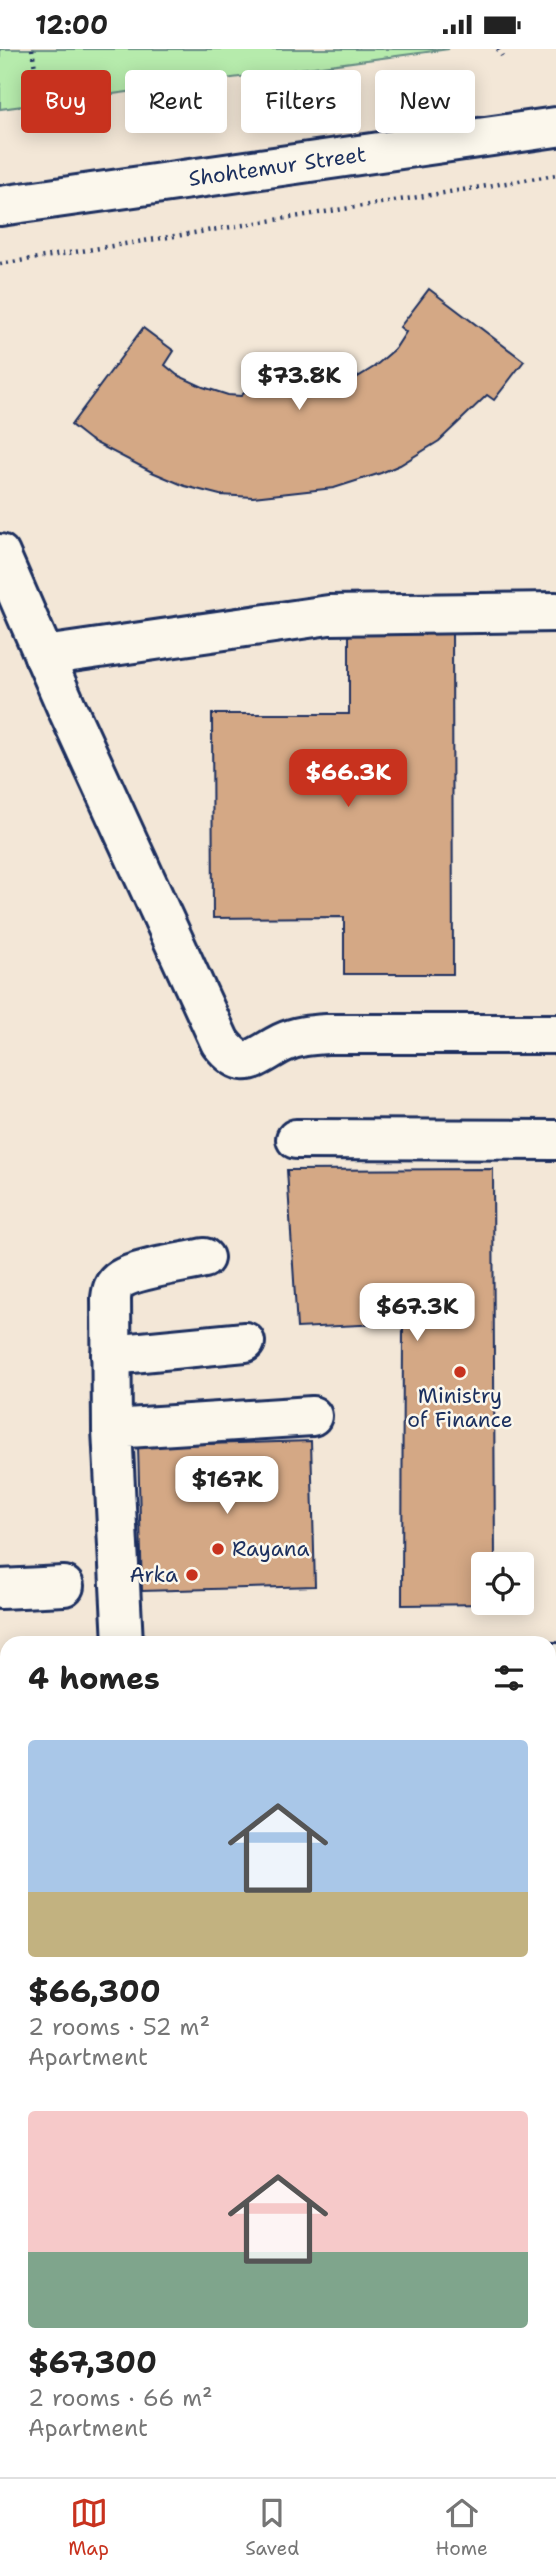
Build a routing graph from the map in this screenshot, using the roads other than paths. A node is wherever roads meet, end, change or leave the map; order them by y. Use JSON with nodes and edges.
{"nodes":[{"id":1,"x":556,"y":127,"type":"edge"},
{"id":2,"x":0,"y":206,"type":"edge"},
{"id":3,"x":0,"y":554,"type":"edge"},
{"id":4,"x":556,"y":612,"type":"edge"},
{"id":5,"x":44,"y":656,"type":"junction"},
{"id":6,"x":556,"y":1034,"type":"edge"},
{"id":7,"x":296,"y":1139,"type":"dead end"},
{"id":8,"x":556,"y":1140,"type":"edge"},
{"id":9,"x":204,"y":1258,"type":"dead end"},
{"id":10,"x":245,"y":1342,"type":"dead end"},
{"id":11,"x":111,"y":1355,"type":"junction"},
{"id":12,"x":312,"y":1416,"type":"dead end"},
{"id":13,"x":112,"y":1429,"type":"junction"},
{"id":14,"x":64,"y":1586,"type":"dead end"},
{"id":15,"x":0,"y":1590,"type":"edge"},
{"id":16,"x":123,"y":1636,"type":"edge"}],
"edges":[{"from":1,"to":2,"type":"street","name":"Shohtemur Street"},
{"from":3,"to":5,"type":"street"},
{"from":4,"to":5,"type":"street"},
{"from":5,"to":6,"type":"street"},
{"from":7,"to":8,"type":"street"},
{"from":9,"to":11,"type":"street"},
{"from":10,"to":11,"type":"street"},
{"from":11,"to":13,"type":"street"},
{"from":12,"to":13,"type":"street"},
{"from":13,"to":16,"type":"street"},
{"from":14,"to":15,"type":"street"}]}
